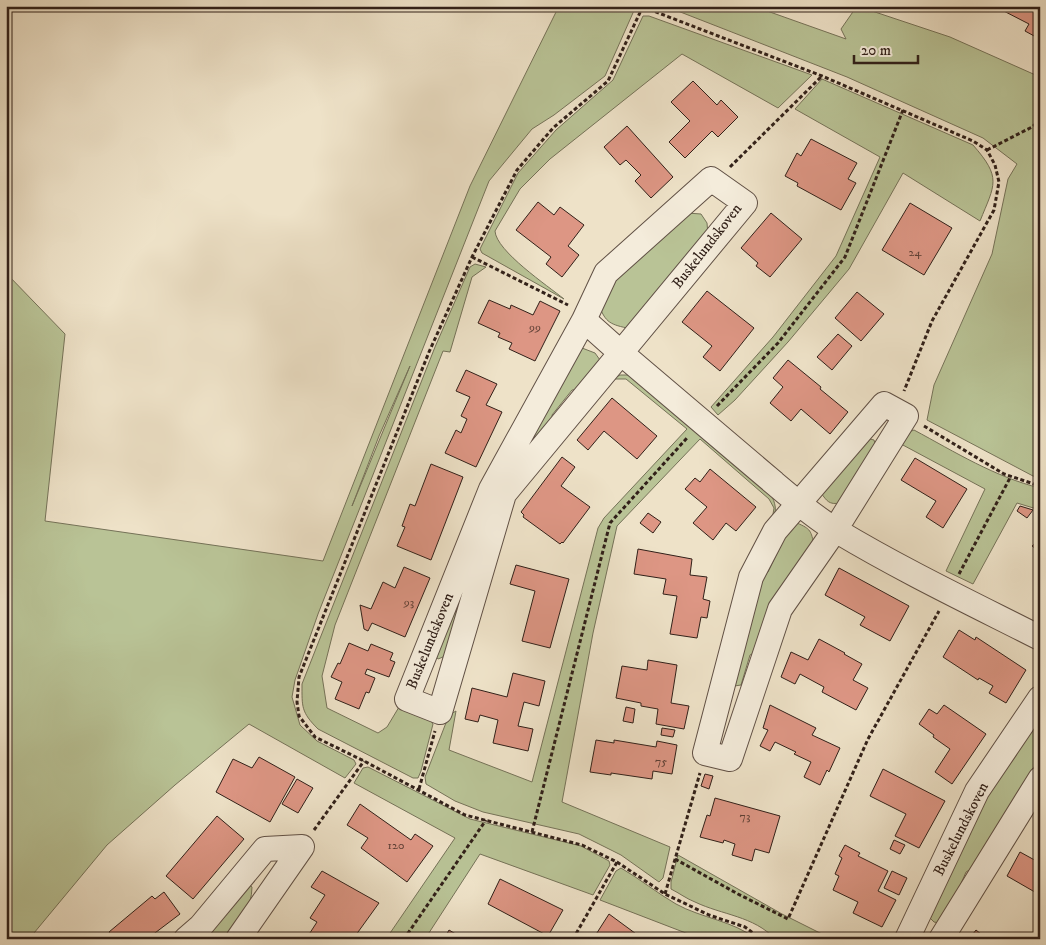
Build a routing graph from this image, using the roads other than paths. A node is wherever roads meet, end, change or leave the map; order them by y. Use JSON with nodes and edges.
{"nodes":[{"id":1,"x":584,"y":320,"type":"junction"},
{"id":2,"x":621,"y":353,"type":"junction"},
{"id":3,"x":798,"y":503,"type":"junction"},
{"id":4,"x":835,"y":530,"type":"junction"},
{"id":5,"x":1040,"y":638,"type":"edge"},
{"id":6,"x":1040,"y":698,"type":"edge"},
{"id":7,"x":1040,"y":780,"type":"edge"},
{"id":8,"x":186,"y":939,"type":"edge"},
{"id":9,"x":238,"y":939,"type":"edge"},
{"id":10,"x":907,"y":939,"type":"edge"},
{"id":11,"x":941,"y":939,"type":"edge"}],
"edges":[{"from":1,"to":2,"type":"street"},
{"from":1,"to":2,"type":"street","name":"Buskelundskoven"},
{"from":1,"to":2,"type":"street","name":"Buskelundskoven"},
{"from":2,"to":3,"type":"street"},
{"from":3,"to":4,"type":"street"},
{"from":3,"to":4,"type":"street"},
{"from":3,"to":4,"type":"street"},
{"from":4,"to":5,"type":"street"},
{"from":6,"to":10,"type":"street","name":"Buskelundskoven"},
{"from":7,"to":11,"type":"street"},
{"from":8,"to":9,"type":"street"}]}
